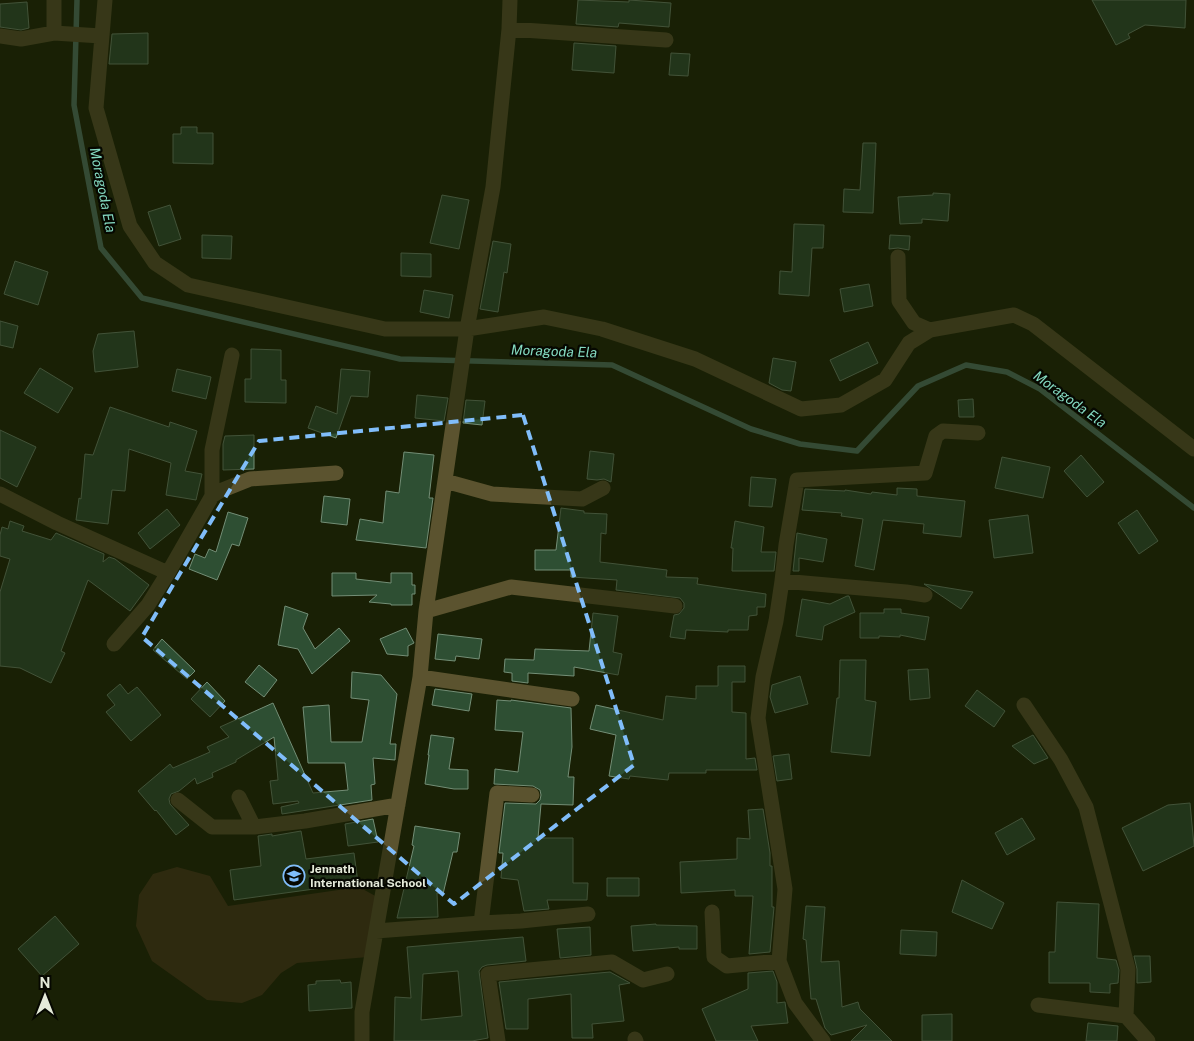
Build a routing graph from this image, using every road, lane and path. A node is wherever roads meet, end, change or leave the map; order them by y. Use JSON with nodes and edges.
{"nodes":[{"id":1,"x":54,"y":0,"type":"edge"},
{"id":2,"x":105,"y":0,"type":"edge"},
{"id":3,"x":510,"y":0,"type":"edge"},
{"id":4,"x":509,"y":29,"type":"junction"},
{"id":5,"x":54,"y":33,"type":"junction"},
{"id":6,"x":0,"y":36,"type":"edge"},
{"id":7,"x":101,"y":36,"type":"junction"},
{"id":8,"x":666,"y":40,"type":"dead end"},
{"id":9,"x":898,"y":257,"type":"dead end"},
{"id":10,"x":466,"y":329,"type":"junction"},
{"id":11,"x":930,"y":330,"type":"junction"},
{"id":12,"x":232,"y":355,"type":"dead end"},
{"id":13,"x":978,"y":433,"type":"dead end"},
{"id":14,"x":1194,"y":449,"type":"edge"},
{"id":15,"x":336,"y":473,"type":"dead end"},
{"id":16,"x":445,"y":481,"type":"junction"},
{"id":17,"x":603,"y":488,"type":"dead end"},
{"id":18,"x":0,"y":494,"type":"edge"},
{"id":19,"x":212,"y":496,"type":"junction"},
{"id":20,"x":168,"y":573,"type":"junction"},
{"id":21,"x":782,"y":581,"type":"junction"},
{"id":22,"x":925,"y":595,"type":"dead end"},
{"id":23,"x":675,"y":606,"type":"dead end"},
{"id":24,"x":426,"y":611,"type":"junction"},
{"id":25,"x":114,"y":644,"type":"dead end"},
{"id":26,"x":420,"y":677,"type":"junction"},
{"id":27,"x":572,"y":698,"type":"dead end"},
{"id":28,"x":1024,"y":705,"type":"dead end"},
{"id":29,"x":532,"y":795,"type":"dead end"},
{"id":30,"x":239,"y":797,"type":"dead end"},
{"id":31,"x":178,"y":800,"type":"dead end"},
{"id":32,"x":398,"y":805,"type":"junction"},
{"id":33,"x":254,"y":826,"type":"junction"},
{"id":34,"x":712,"y":912,"type":"dead end"},
{"id":35,"x":588,"y":914,"type":"dead end"},
{"id":36,"x":482,"y":923,"type":"junction"},
{"id":37,"x":376,"y":931,"type":"junction"},
{"id":38,"x":779,"y":961,"type":"junction"},
{"id":39,"x":667,"y":974,"type":"dead end"},
{"id":40,"x":1038,"y":1005,"type":"dead end"},
{"id":41,"x":1126,"y":1016,"type":"junction"},
{"id":42,"x":362,"y":1041,"type":"edge"},
{"id":43,"x":498,"y":1041,"type":"edge"},
{"id":44,"x":823,"y":1041,"type":"edge"},
{"id":45,"x":1148,"y":1041,"type":"edge"}],
"edges":[{"from":1,"to":5,"type":"street"},
{"from":2,"to":7,"type":"street"},
{"from":3,"to":4,"type":"street"},
{"from":4,"to":8,"type":"street"},
{"from":4,"to":10,"type":"street"},
{"from":5,"to":6,"type":"street"},
{"from":5,"to":7,"type":"street"},
{"from":7,"to":10,"type":"street"},
{"from":9,"to":11,"type":"street"},
{"from":10,"to":11,"type":"street"},
{"from":10,"to":16,"type":"street"},
{"from":11,"to":14,"type":"street"},
{"from":12,"to":19,"type":"street"},
{"from":13,"to":21,"type":"street"},
{"from":15,"to":19,"type":"street"},
{"from":16,"to":17,"type":"street"},
{"from":16,"to":24,"type":"street"},
{"from":18,"to":20,"type":"street"},
{"from":19,"to":20,"type":"street"},
{"from":20,"to":25,"type":"street"},
{"from":21,"to":22,"type":"street"},
{"from":21,"to":38,"type":"street"},
{"from":23,"to":24,"type":"street"},
{"from":24,"to":26,"type":"street"},
{"from":26,"to":27,"type":"street"},
{"from":26,"to":32,"type":"street"},
{"from":28,"to":41,"type":"street"},
{"from":29,"to":36,"type":"street"},
{"from":30,"to":33,"type":"street"},
{"from":31,"to":33,"type":"street"},
{"from":32,"to":33,"type":"street"},
{"from":32,"to":37,"type":"street"},
{"from":34,"to":38,"type":"street"},
{"from":35,"to":36,"type":"street"},
{"from":36,"to":37,"type":"street"},
{"from":37,"to":42,"type":"street"},
{"from":38,"to":44,"type":"street"},
{"from":39,"to":43,"type":"street"},
{"from":40,"to":41,"type":"street"},
{"from":41,"to":45,"type":"street"}]}
